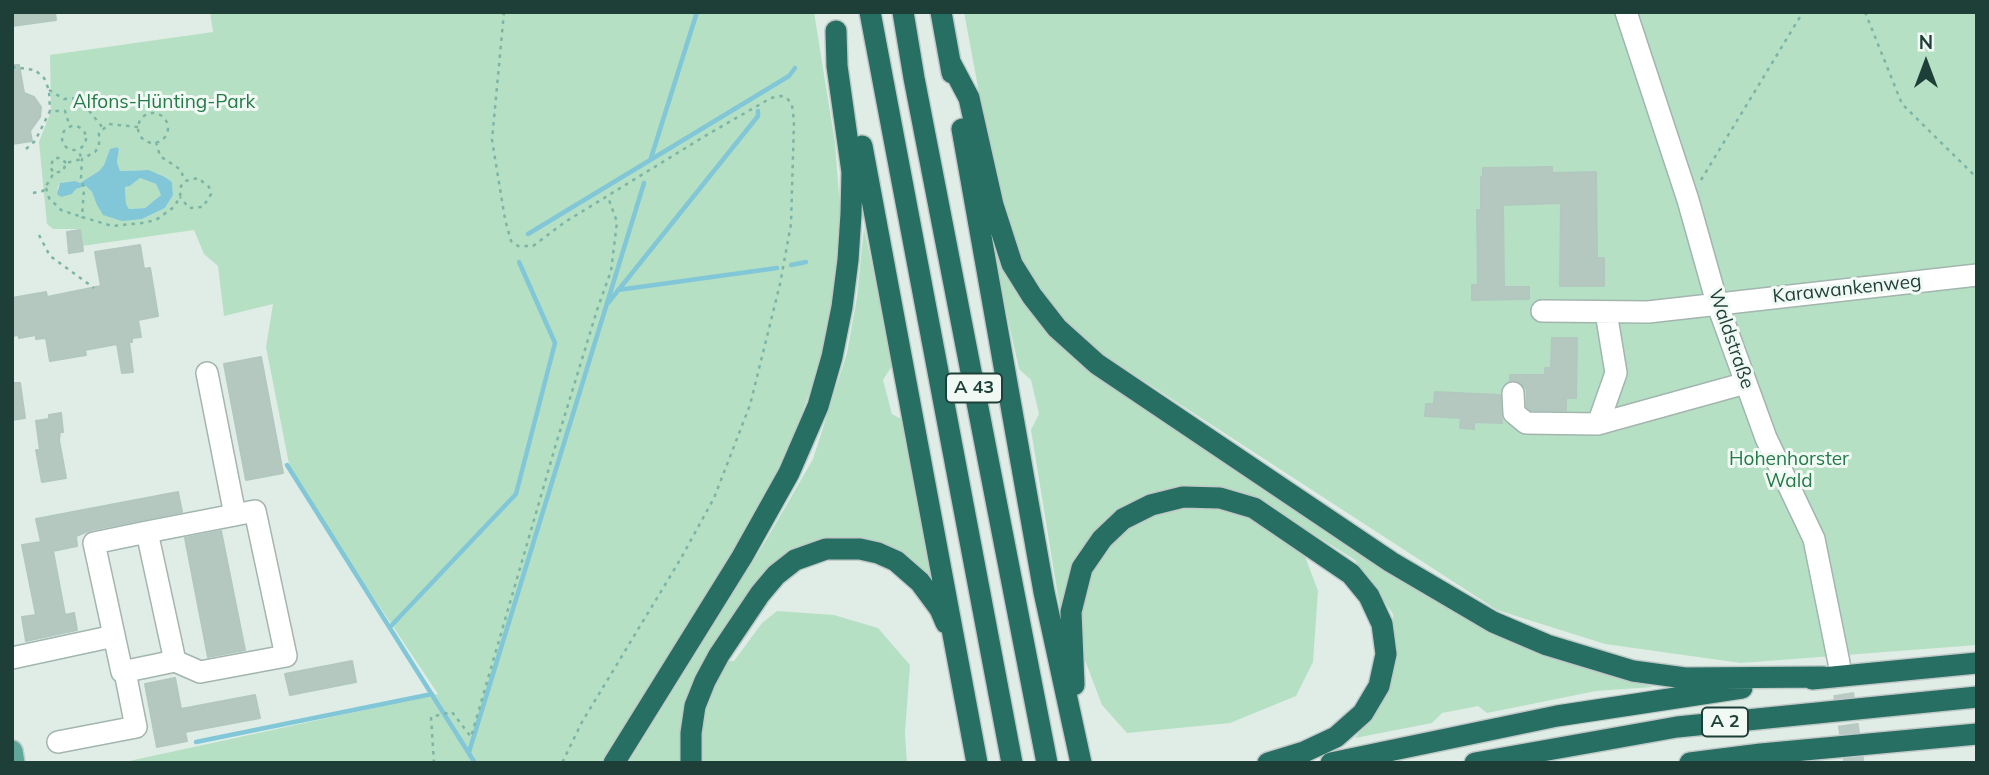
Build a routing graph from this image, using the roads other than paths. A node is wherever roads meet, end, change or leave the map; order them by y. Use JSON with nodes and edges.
{"nodes":[{"id":1,"x":870,"y":12,"type":"edge"},
{"id":2,"x":903,"y":12,"type":"edge"},
{"id":3,"x":941,"y":12,"type":"edge"},
{"id":4,"x":1626,"y":12,"type":"edge"},
{"id":5,"x":834,"y":21,"type":"edge"},
{"id":6,"x":950,"y":62,"type":"junction"},
{"id":7,"x":1977,"y":275,"type":"edge"},
{"id":8,"x":1717,"y":303,"type":"junction"},
{"id":9,"x":1542,"y":311,"type":"dead end"},
{"id":10,"x":1606,"y":312,"type":"junction"},
{"id":11,"x":207,"y":373,"type":"dead end"},
{"id":12,"x":1746,"y":383,"type":"junction"},
{"id":13,"x":1513,"y":393,"type":"dead end"},
{"id":14,"x":1598,"y":424,"type":"junction"},
{"id":15,"x":235,"y":515,"type":"junction"},
{"id":16,"x":147,"y":532,"type":"junction"},
{"id":17,"x":114,"y":636,"type":"junction"},
{"id":18,"x":954,"y":643,"type":"junction"},
{"id":19,"x":12,"y":658,"type":"edge"},
{"id":20,"x":175,"y":661,"type":"junction"},
{"id":21,"x":1977,"y":663,"type":"edge"},
{"id":22,"x":1832,"y":670,"type":"junction"},
{"id":23,"x":125,"y":672,"type":"junction"},
{"id":24,"x":1977,"y":697,"type":"edge"},
{"id":25,"x":1977,"y":734,"type":"edge"},
{"id":26,"x":1075,"y":736,"type":"junction"},
{"id":27,"x":58,"y":742,"type":"dead end"},
{"id":28,"x":12,"y":751,"type":"edge"},
{"id":29,"x":14,"y":763,"type":"edge"},
{"id":30,"x":614,"y":763,"type":"edge"},
{"id":31,"x":691,"y":763,"type":"edge"},
{"id":32,"x":978,"y":763,"type":"edge"},
{"id":33,"x":1012,"y":763,"type":"edge"},
{"id":34,"x":1047,"y":763,"type":"edge"},
{"id":35,"x":1081,"y":763,"type":"edge"},
{"id":36,"x":1268,"y":763,"type":"edge"},
{"id":37,"x":1331,"y":763,"type":"edge"},
{"id":38,"x":1475,"y":763,"type":"edge"},
{"id":39,"x":1690,"y":763,"type":"edge"}],
"edges":[{"from":1,"to":33,"type":"highway","number":"A 43"},
{"from":2,"to":34,"type":"highway","number":"A 43"},
{"from":3,"to":6,"type":"highway"},
{"from":4,"to":8,"type":"street","name":"Waldstraße"},
{"from":5,"to":18,"type":"highway"},
{"from":5,"to":30,"type":"highway"},
{"from":6,"to":22,"type":"highway"},
{"from":6,"to":26,"type":"highway"},
{"from":7,"to":8,"type":"street","name":"Karawankenweg"},
{"from":8,"to":10,"type":"street","name":"Karawankenweg"},
{"from":8,"to":12,"type":"street","name":"Waldstraße"},
{"from":9,"to":10,"type":"street","name":"Karawankenweg"},
{"from":10,"to":14,"type":"street"},
{"from":11,"to":15,"type":"street"},
{"from":12,"to":14,"type":"street"},
{"from":12,"to":22,"type":"street","name":"Waldstraße"},
{"from":13,"to":14,"type":"street"},
{"from":15,"to":16,"type":"street"},
{"from":15,"to":20,"type":"street"},
{"from":16,"to":17,"type":"street"},
{"from":16,"to":20,"type":"street"},
{"from":17,"to":19,"type":"street"},
{"from":17,"to":23,"type":"street"},
{"from":18,"to":31,"type":"highway"},
{"from":18,"to":32,"type":"highway"},
{"from":20,"to":23,"type":"street"},
{"from":21,"to":22,"type":"highway"},
{"from":22,"to":37,"type":"highway"},
{"from":23,"to":27,"type":"street"},
{"from":24,"to":38,"type":"highway","number":"A 2"},
{"from":25,"to":39,"type":"highway","number":"A 2"},
{"from":26,"to":35,"type":"highway"},
{"from":26,"to":36,"type":"highway"},
{"from":28,"to":29,"type":"main road"}]}
